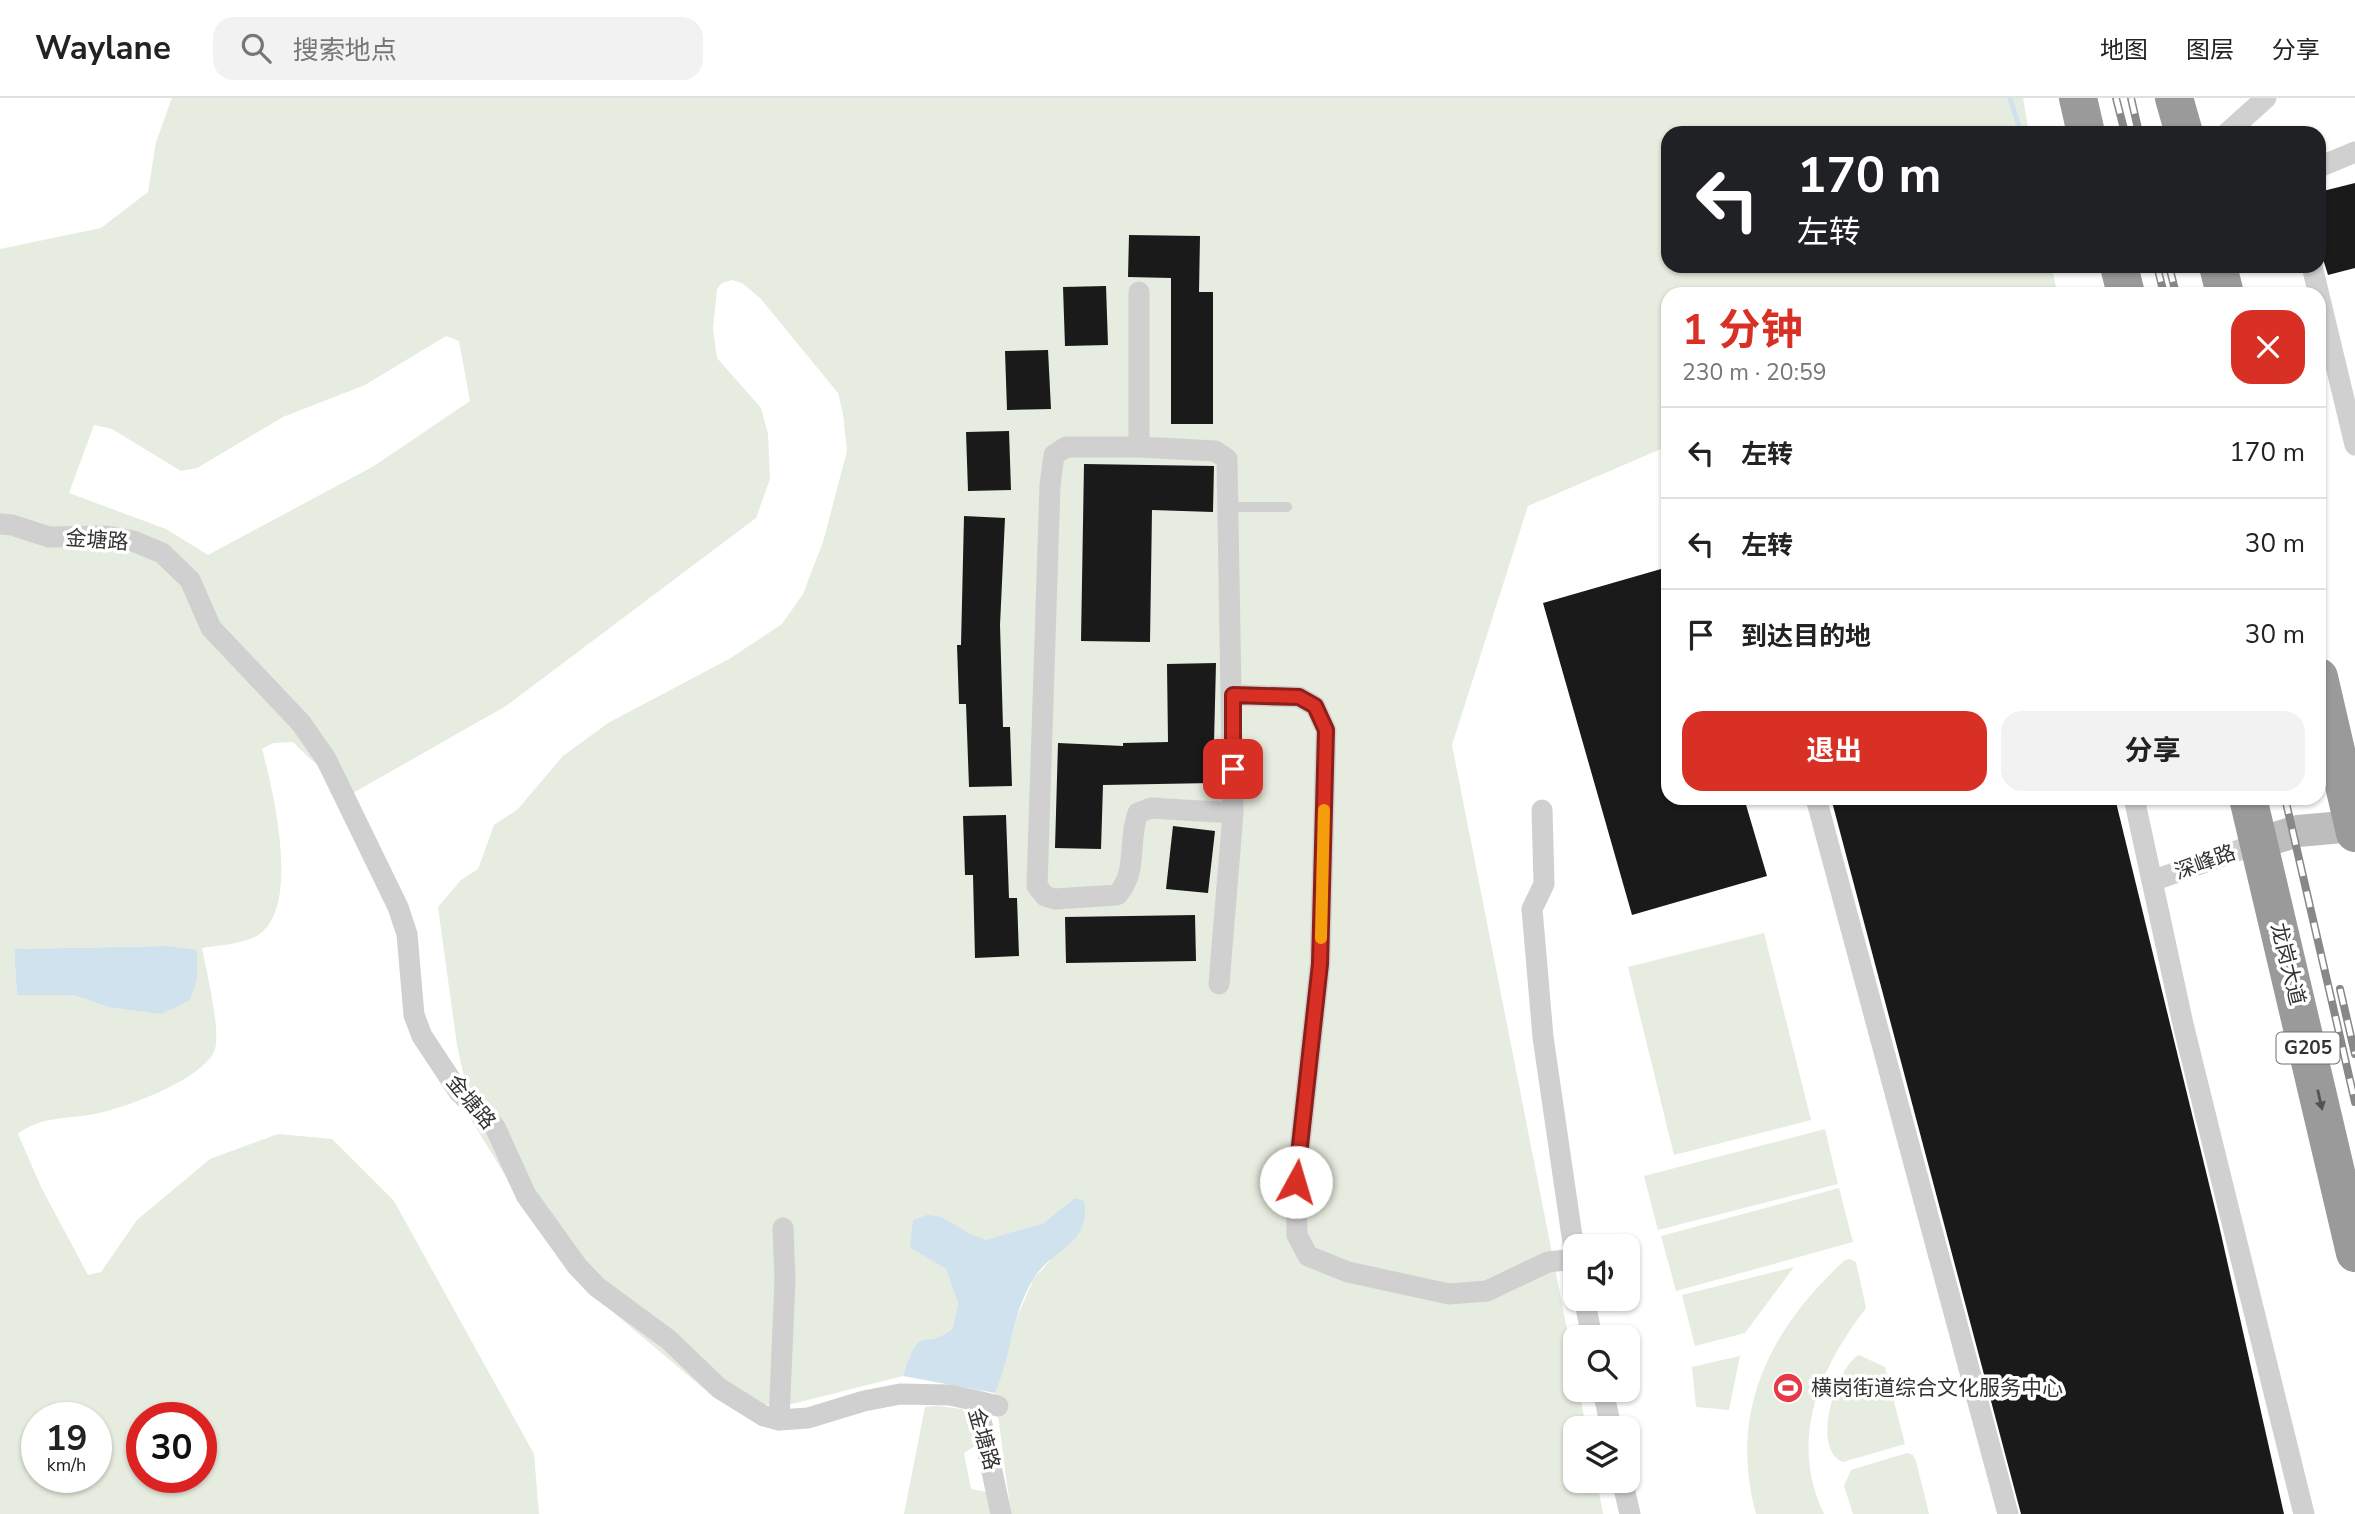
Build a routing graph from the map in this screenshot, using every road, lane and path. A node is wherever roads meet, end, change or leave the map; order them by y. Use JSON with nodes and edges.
{"nodes":[{"id":1,"x":2078,"y":98,"type":"edge"},
{"id":2,"x":2174,"y":98,"type":"edge"},
{"id":3,"x":2266,"y":98,"type":"edge"},
{"id":4,"x":2084,"y":126,"type":"edge"},
{"id":5,"x":2181,"y":126,"type":"edge"},
{"id":6,"x":2235,"y":126,"type":"edge"},
{"id":7,"x":2355,"y":152,"type":"edge"},
{"id":8,"x":2326,"y":164,"type":"edge"},
{"id":9,"x":1139,"y":292,"type":"dead end"},
{"id":10,"x":2326,"y":324,"type":"edge"},
{"id":11,"x":2355,"y":445,"type":"edge"},
{"id":12,"x":1139,"y":447,"type":"junction"},
{"id":13,"x":1230,"y":507,"type":"junction"},
{"id":14,"x":1287,"y":507,"type":"dead end"},
{"id":15,"x":0,"y":524,"type":"edge"},
{"id":16,"x":1233,"y":695,"type":"junction"},
{"id":17,"x":2326,"y":706,"type":"edge"},
{"id":18,"x":2331,"y":727,"type":"junction"},
{"id":19,"x":2355,"y":777,"type":"edge"},
{"id":20,"x":1818,"y":805,"type":"edge"},
{"id":21,"x":2136,"y":805,"type":"edge"},
{"id":22,"x":2250,"y":805,"type":"edge"},
{"id":23,"x":1542,"y":810,"type":"dead end"},
{"id":24,"x":1233,"y":813,"type":"junction"},
{"id":25,"x":2355,"y":832,"type":"edge"},
{"id":26,"x":2259,"y":843,"type":"junction"},
{"id":27,"x":2152,"y":881,"type":"junction"},
{"id":28,"x":1219,"y":984,"type":"dead end"},
{"id":29,"x":783,"y":1228,"type":"dead end"},
{"id":30,"x":1572,"y":1234,"type":"edge"},
{"id":31,"x":2355,"y":1253,"type":"edge"},
{"id":32,"x":1563,"y":1260,"type":"edge"},
{"id":33,"x":779,"y":1420,"type":"junction"},
{"id":34,"x":1625,"y":1493,"type":"edge"},
{"id":35,"x":1002,"y":1514,"type":"edge"},
{"id":36,"x":1630,"y":1514,"type":"edge"},
{"id":37,"x":2008,"y":1514,"type":"edge"},
{"id":38,"x":2304,"y":1514,"type":"edge"}],
"edges":[{"from":1,"to":4,"type":"highway"},
{"from":2,"to":5,"type":"highway"},
{"from":3,"to":6,"type":"street"},
{"from":7,"to":8,"type":"street"},
{"from":9,"to":12,"type":"street"},
{"from":10,"to":11,"type":"street"},
{"from":12,"to":13,"type":"street"},
{"from":12,"to":24,"type":"street"},
{"from":13,"to":14,"type":"lane"},
{"from":13,"to":16,"type":"street"},
{"from":15,"to":33,"type":"street","name":"金塘路"},
{"from":16,"to":24,"type":"street"},
{"from":16,"to":32,"type":"street"},
{"from":17,"to":18,"type":"highway"},
{"from":18,"to":19,"type":"highway"},
{"from":18,"to":25,"type":"highway"},
{"from":20,"to":37,"type":"street"},
{"from":21,"to":27,"type":"street"},
{"from":22,"to":26,"type":"highway","name":"龙岗大道","number":"G205"},
{"from":23,"to":30,"type":"street"},
{"from":24,"to":28,"type":"street"},
{"from":25,"to":26,"type":"street","name":"深峰路"},
{"from":26,"to":27,"type":"street","name":"深峰路"},
{"from":26,"to":31,"type":"highway","name":"龙岗大道","number":"G205","one_way":true},
{"from":27,"to":38,"type":"street"},
{"from":29,"to":33,"type":"street"},
{"from":33,"to":35,"type":"street","name":"金塘路"},
{"from":34,"to":36,"type":"street"}]}
